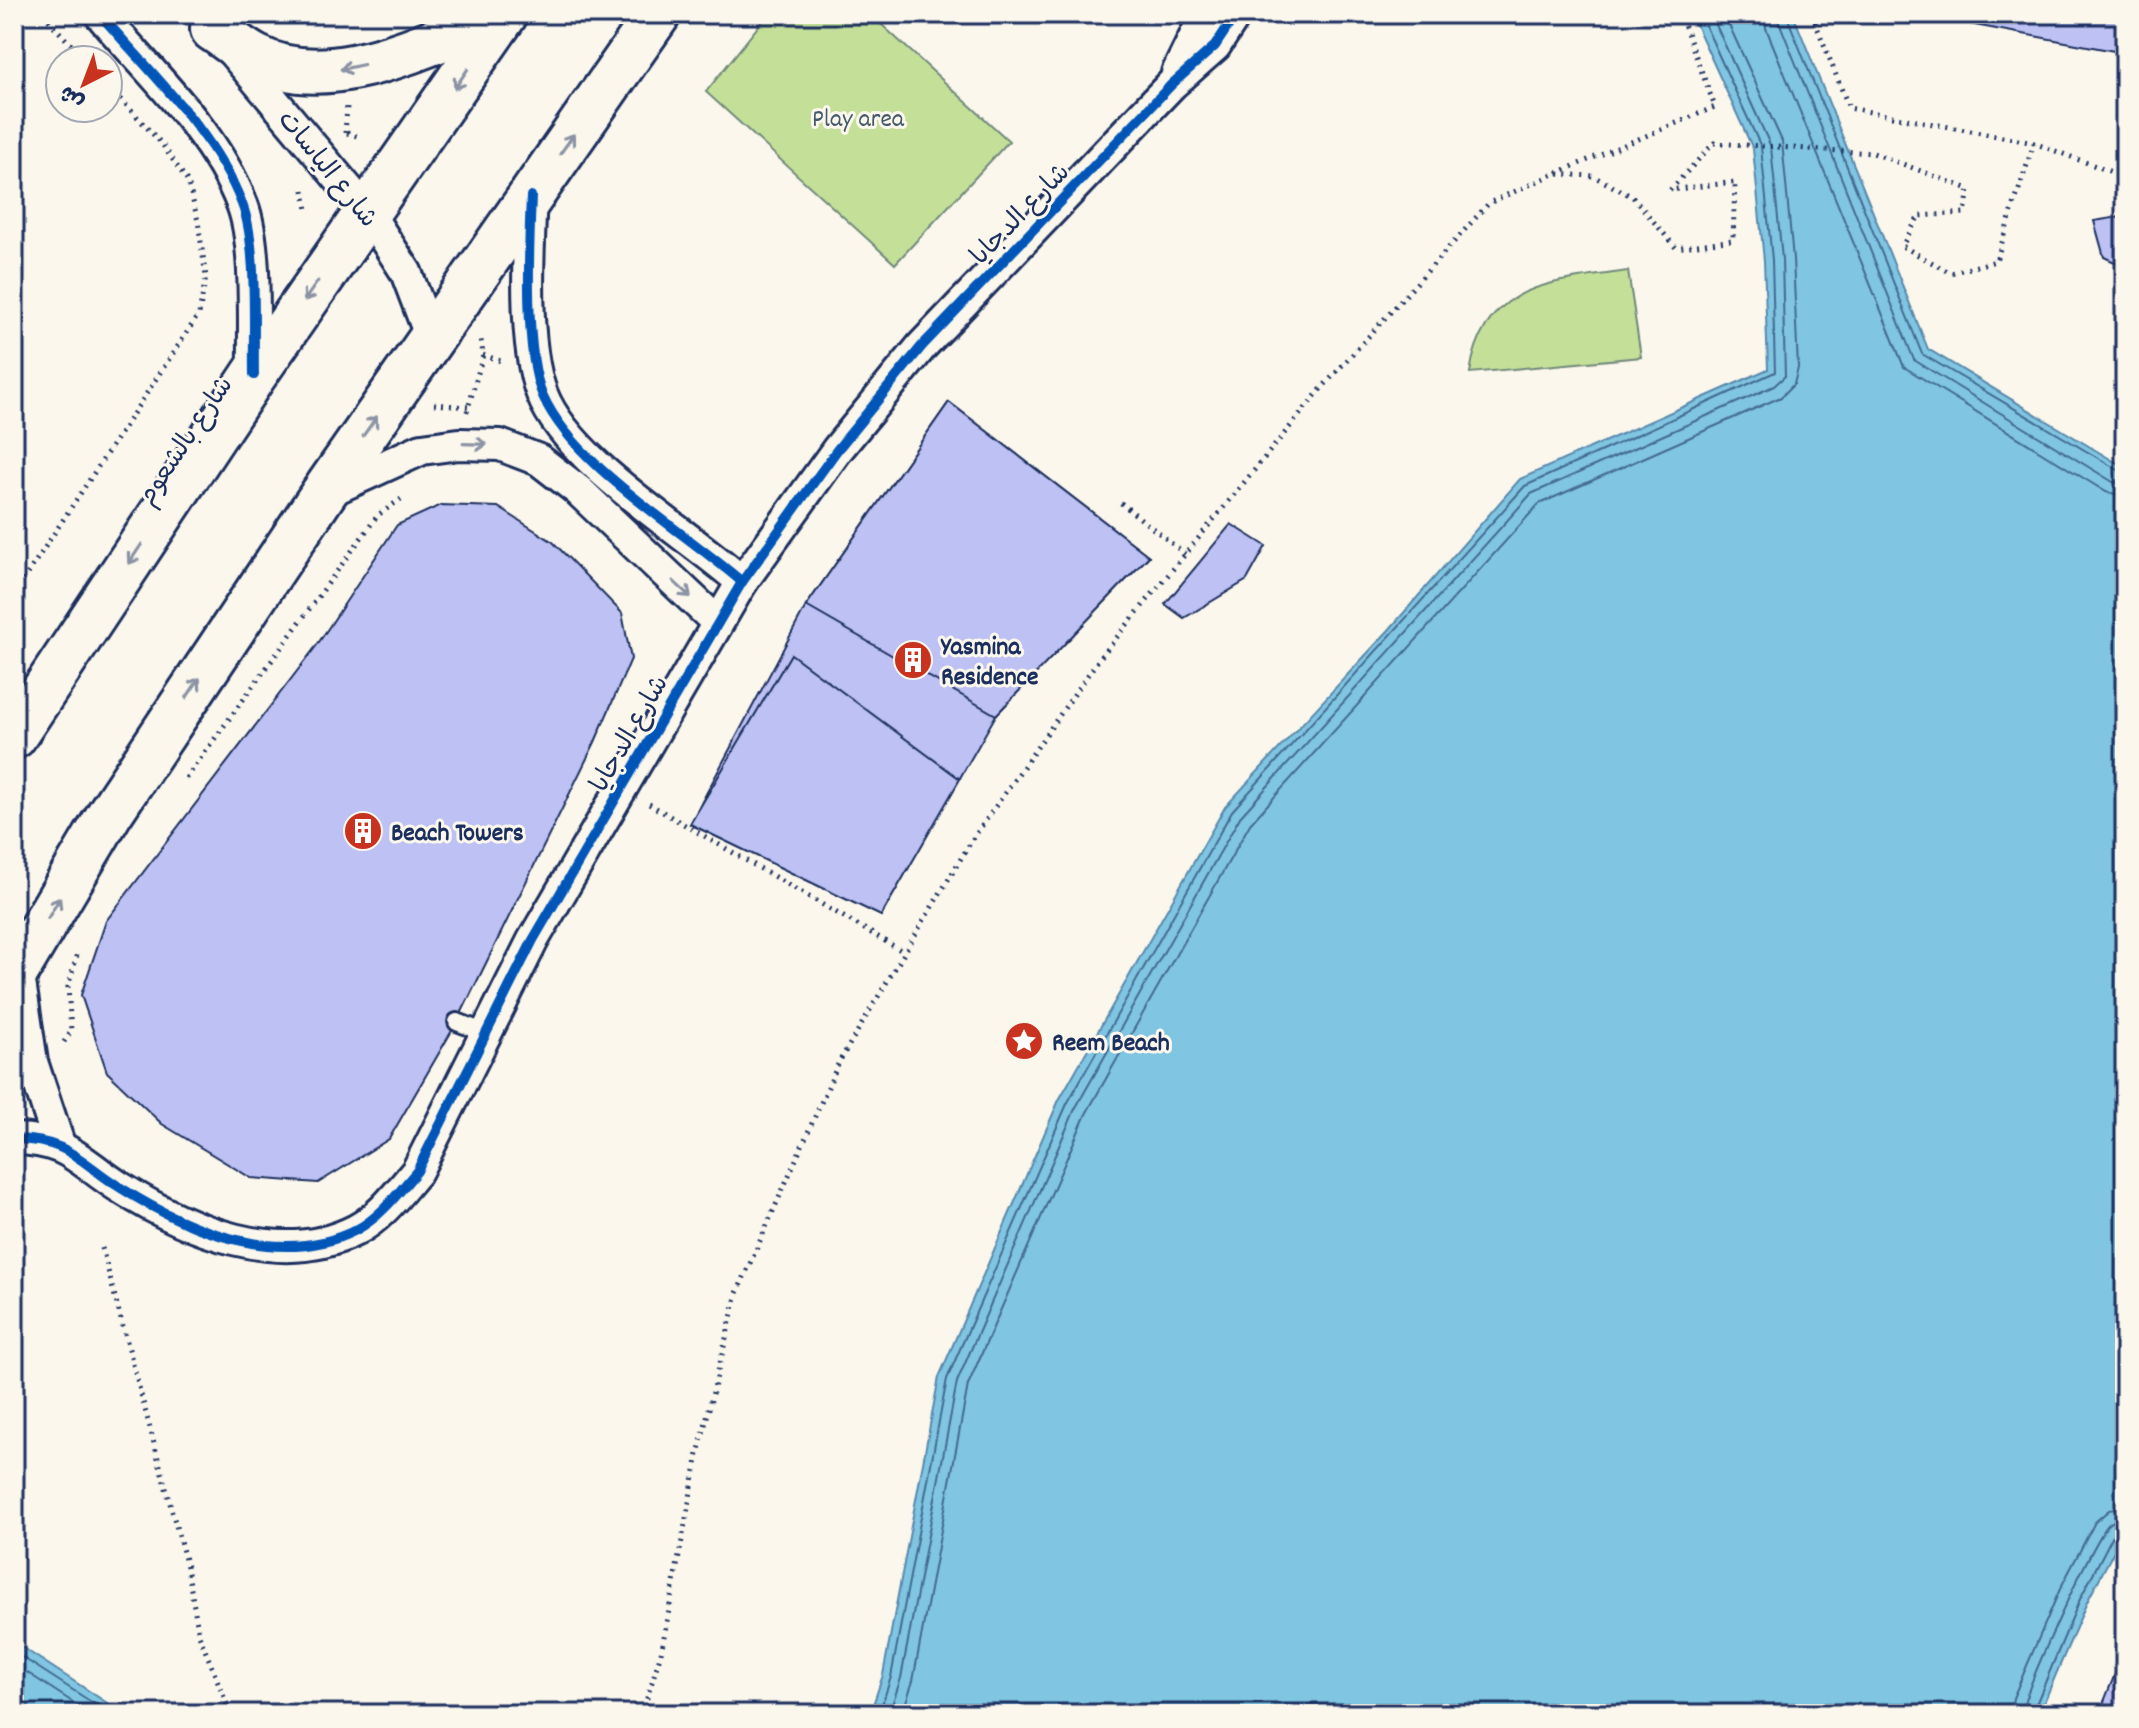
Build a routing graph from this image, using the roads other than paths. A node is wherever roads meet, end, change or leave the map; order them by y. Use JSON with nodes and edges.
{"nodes":[{"id":1,"x":100,"y":14,"type":"edge"},
{"id":2,"x":504,"y":14,"type":"edge"},
{"id":3,"x":658,"y":14,"type":"edge"},
{"id":4,"x":1206,"y":14,"type":"edge"},
{"id":5,"x":1236,"y":14,"type":"edge"},
{"id":6,"x":206,"y":22,"type":"edge"},
{"id":7,"x":1172,"y":84,"type":"junction"},
{"id":8,"x":531,"y":196,"type":"junction"},
{"id":9,"x":368,"y":213,"type":"junction"},
{"id":10,"x":431,"y":338,"type":"junction"},
{"id":11,"x":254,"y":375,"type":"junction"},
{"id":12,"x":323,"y":494,"type":"junction"},
{"id":13,"x":742,"y":582,"type":"junction"},
{"id":14,"x":717,"y":622,"type":"junction"},
{"id":15,"x":14,"y":736,"type":"edge"},
{"id":16,"x":16,"y":972,"type":"edge"},
{"id":17,"x":457,"y":1022,"type":"dead end"},
{"id":18,"x":486,"y":1033,"type":"junction"},
{"id":19,"x":14,"y":1139,"type":"edge"},
{"id":20,"x":59,"y":1144,"type":"junction"}],
"edges":[{"from":1,"to":11,"type":"street"},
{"from":2,"to":6,"type":"main road","one_way":true},
{"from":2,"to":9,"type":"main road","name":"شارع بالشعوم","one_way":true},
{"from":8,"to":3,"type":"main road","one_way":true},
{"from":4,"to":7,"type":"street","name":"شارع الدجايا"},
{"from":5,"to":7,"type":"street","name":"شارع الدجايا"},
{"from":6,"to":9,"type":"street","name":"شارع الياسات"},
{"from":7,"to":13,"type":"street","name":"شارع الدجايا"},
{"from":8,"to":10,"type":"main road"},
{"from":8,"to":13,"type":"street"},
{"from":9,"to":10,"type":"street","name":"شارع الياسات"},
{"from":9,"to":11,"type":"main road","name":"شارع بالشعوم","one_way":true},
{"from":12,"to":10,"type":"main road","one_way":true},
{"from":11,"to":15,"type":"main road","name":"شارع بالشعوم","one_way":true},
{"from":12,"to":14,"type":"street","one_way":true},
{"from":16,"to":12,"type":"main road","one_way":true},
{"from":13,"to":14,"type":"street","name":"شارع الدجايا"},
{"from":14,"to":18,"type":"street","name":"شارع الدجايا"},
{"from":16,"to":20,"type":"street"},
{"from":17,"to":18,"type":"lane"},
{"from":18,"to":20,"type":"street","name":"شارع الدجايا"},
{"from":19,"to":20,"type":"street","name":"شارع الدجايا"}]}
